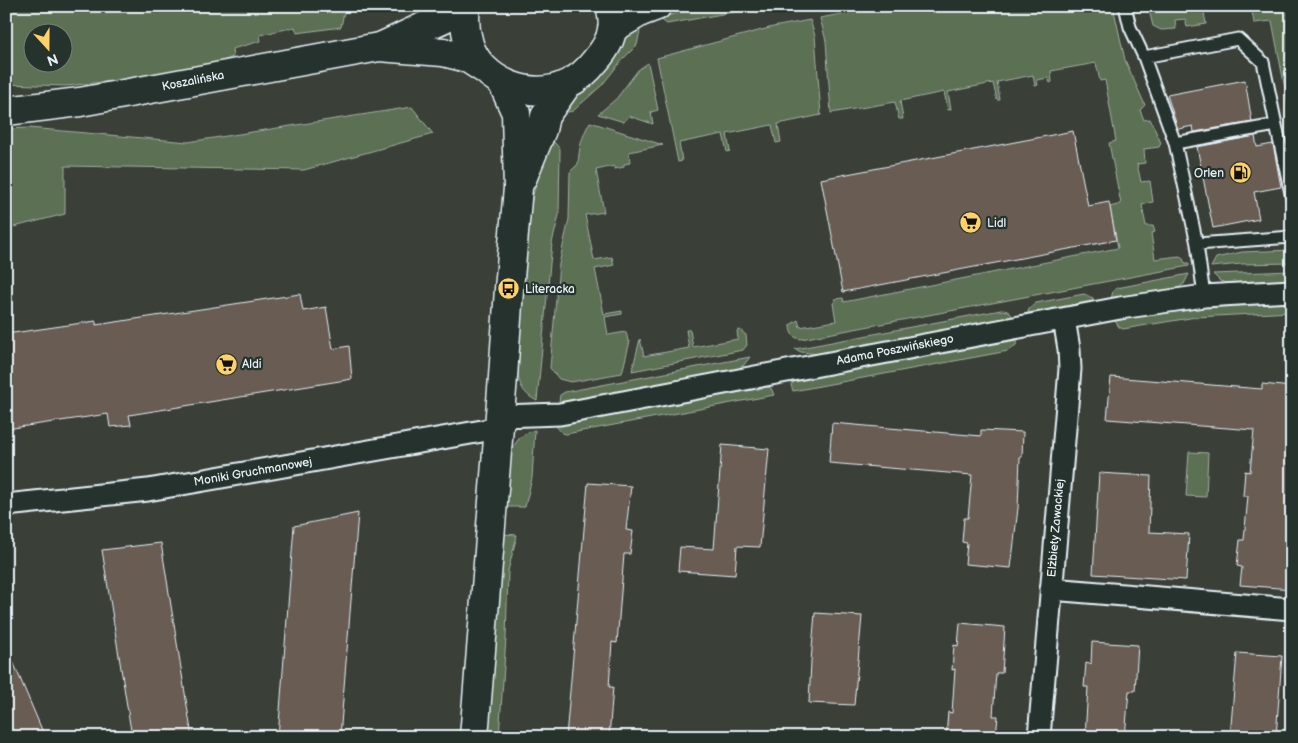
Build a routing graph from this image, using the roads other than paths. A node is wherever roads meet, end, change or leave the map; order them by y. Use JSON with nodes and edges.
{"nodes":[{"id":1,"x":458,"y":6,"type":"edge"},
{"id":2,"x":466,"y":6,"type":"edge"},
{"id":3,"x":657,"y":6,"type":"edge"},
{"id":4,"x":1125,"y":6,"type":"edge"},
{"id":5,"x":612,"y":18,"type":"edge"},
{"id":6,"x":379,"y":47,"type":"junction"},
{"id":7,"x":1144,"y":57,"type":"junction"},
{"id":8,"x":493,"y":75,"type":"junction"},
{"id":9,"x":567,"y":85,"type":"junction"},
{"id":10,"x":6,"y":111,"type":"edge"},
{"id":11,"x":1276,"y":125,"type":"junction"},
{"id":12,"x":1175,"y":143,"type":"junction"},
{"id":13,"x":518,"y":188,"type":"junction"},
{"id":14,"x":1292,"y":198,"type":"edge"},
{"id":15,"x":1292,"y":238,"type":"edge"},
{"id":16,"x":1197,"y":244,"type":"junction"},
{"id":17,"x":1292,"y":291,"type":"edge"},
{"id":18,"x":1204,"y":296,"type":"junction"},
{"id":19,"x":1064,"y":319,"type":"junction"},
{"id":20,"x":500,"y":422,"type":"junction"},
{"id":21,"x":6,"y":505,"type":"edge"},
{"id":22,"x":1051,"y":589,"type":"junction"},
{"id":23,"x":1292,"y":609,"type":"edge"},
{"id":24,"x":474,"y":737,"type":"edge"},
{"id":25,"x":1039,"y":737,"type":"edge"}],
"edges":[{"from":1,"to":6,"type":"street","name":"Koszalińska"},
{"from":2,"to":8,"type":"street"},
{"from":3,"to":5,"type":"street"},
{"from":4,"to":7,"type":"lane"},
{"from":5,"to":9,"type":"street"},
{"from":6,"to":8,"type":"street","name":"Koszalińska"},
{"from":6,"to":10,"type":"street","name":"Koszalińska"},
{"from":7,"to":11,"type":"lane"},
{"from":7,"to":12,"type":"lane"},
{"from":8,"to":9,"type":"street","name":"Koszalińska"},
{"from":8,"to":13,"type":"street"},
{"from":9,"to":13,"type":"street"},
{"from":11,"to":12,"type":"lane"},
{"from":11,"to":14,"type":"lane"},
{"from":12,"to":16,"type":"lane"},
{"from":13,"to":20,"type":"street"},
{"from":15,"to":16,"type":"lane"},
{"from":16,"to":18,"type":"lane"},
{"from":17,"to":18,"type":"street","name":"Adama Poszwińskiego"},
{"from":18,"to":19,"type":"street","name":"Adama Poszwińskiego"},
{"from":19,"to":20,"type":"street","name":"Adama Poszwińskiego"},
{"from":19,"to":22,"type":"street","name":"Elżbiety Zawackiej"},
{"from":20,"to":21,"type":"street","name":"Moniki Gruchmanowej"},
{"from":20,"to":24,"type":"street"},
{"from":22,"to":23,"type":"street"},
{"from":22,"to":25,"type":"street","name":"Elżbiety Zawackiej"}]}
